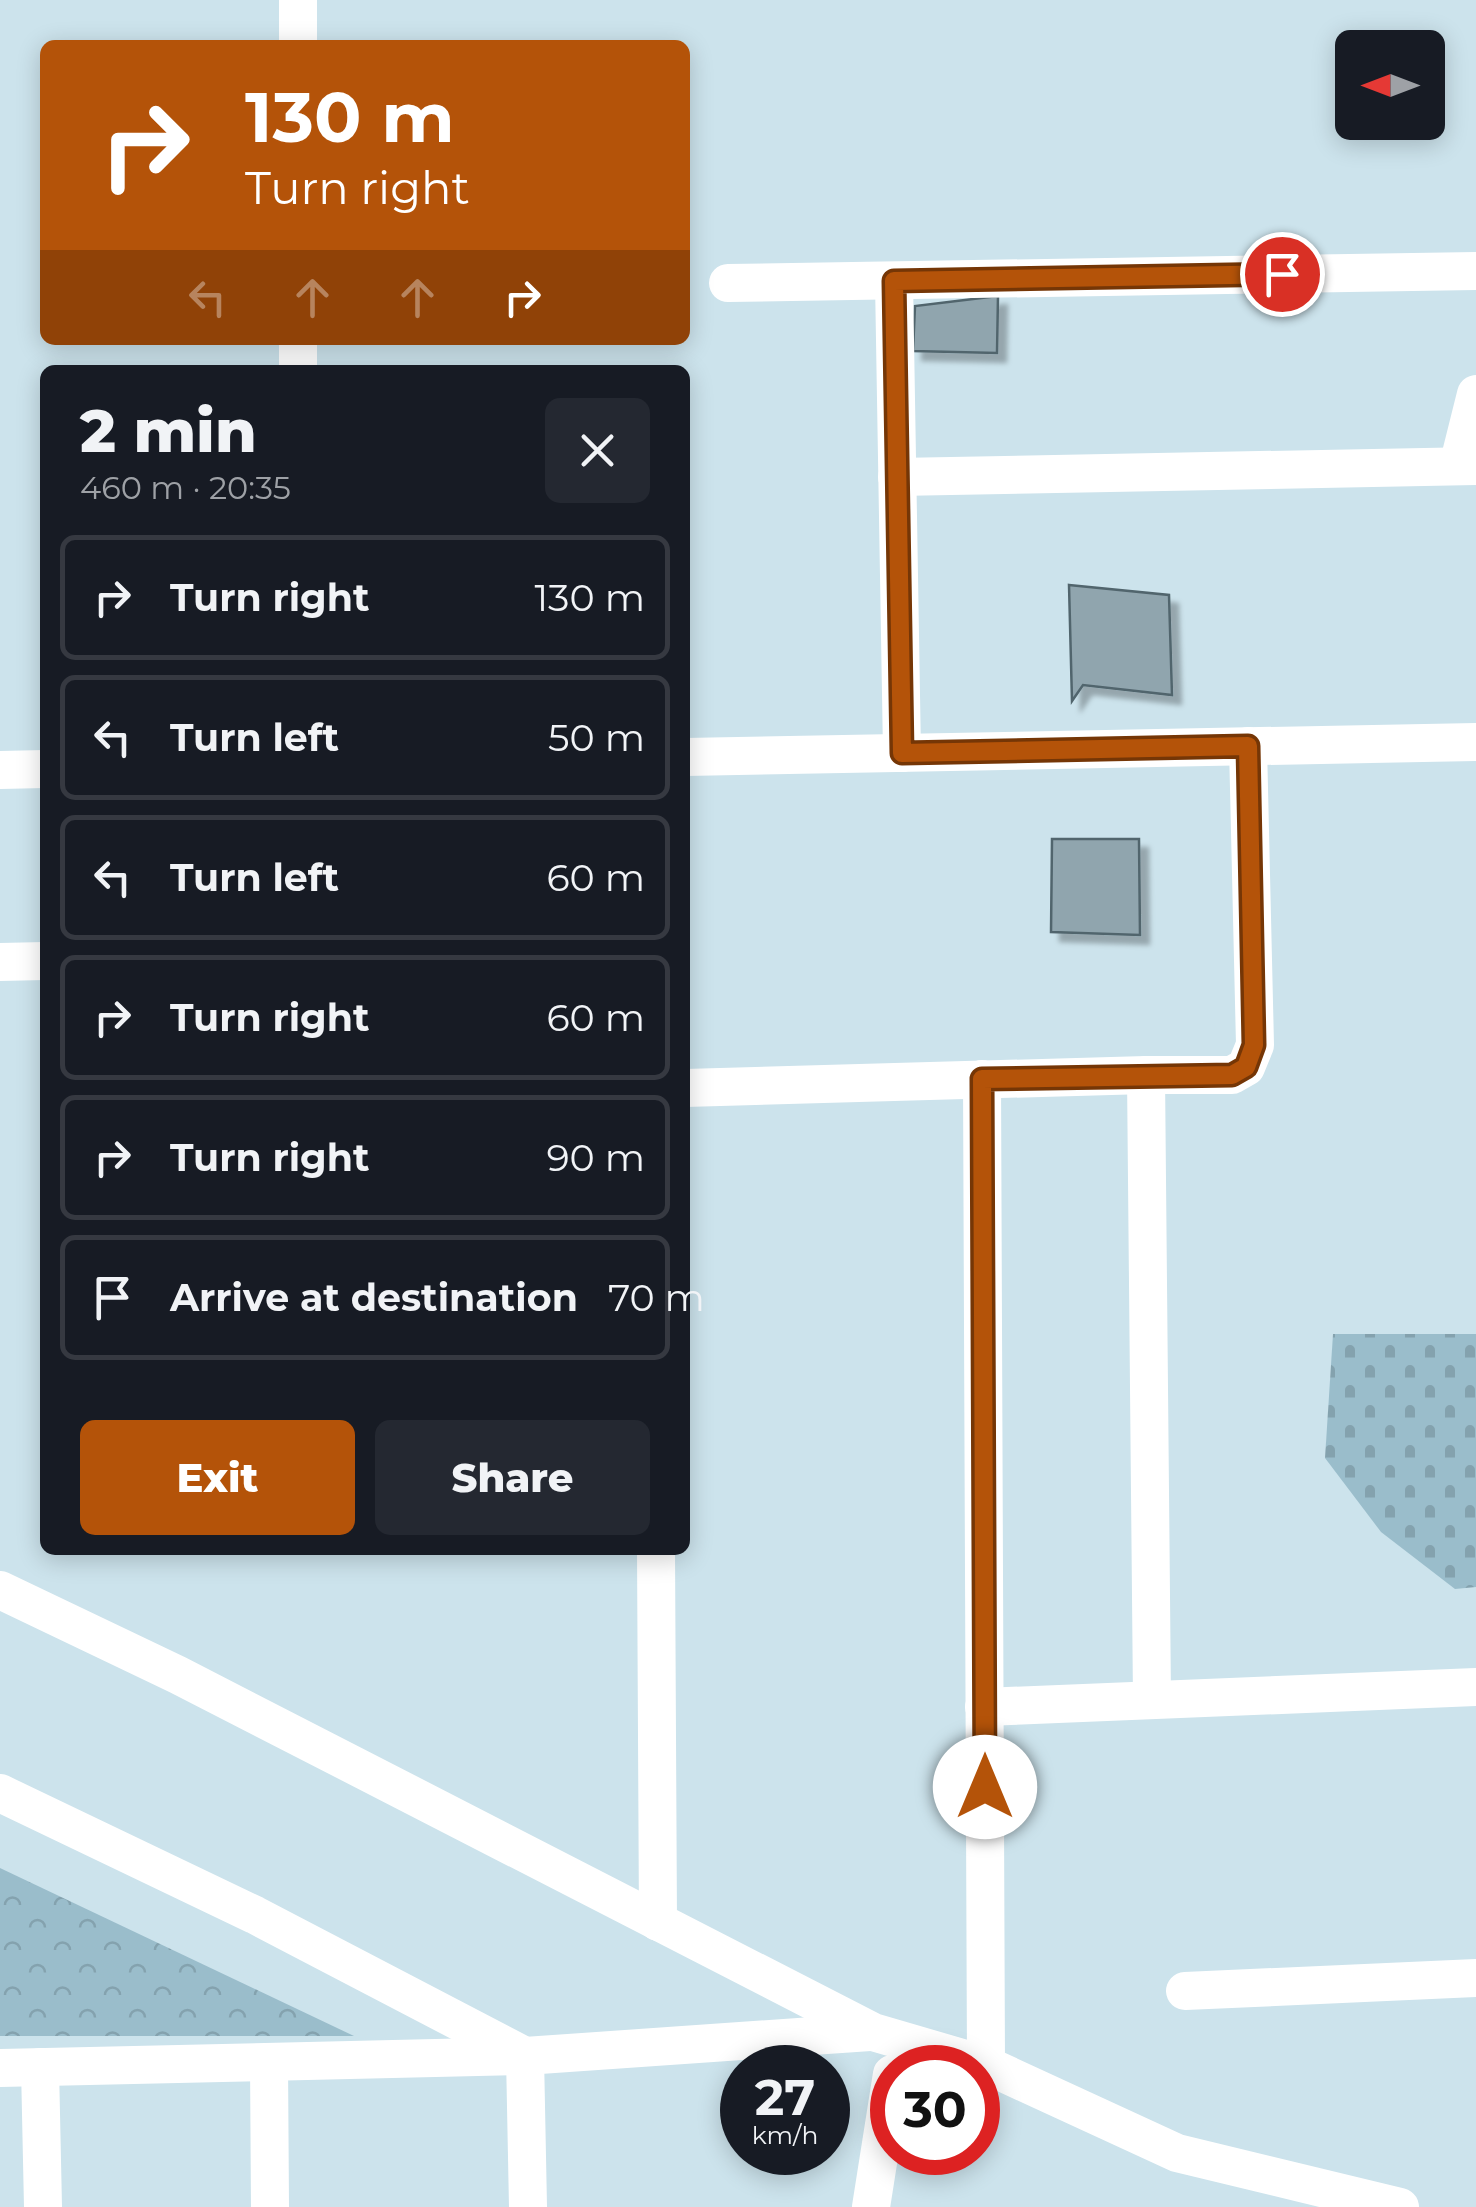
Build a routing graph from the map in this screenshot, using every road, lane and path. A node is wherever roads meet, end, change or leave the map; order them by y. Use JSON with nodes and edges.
{"nodes":[{"id":1,"x":298,"y":0,"type":"edge"},
{"id":2,"x":298,"y":40,"type":"edge"},
{"id":3,"x":1476,"y":271,"type":"edge"},
{"id":4,"x":894,"y":281,"type":"junction"},
{"id":5,"x":728,"y":283,"type":"dead end"},
{"id":6,"x":1476,"y":394,"type":"edge"},
{"id":7,"x":1467,"y":466,"type":"edge"},
{"id":8,"x":897,"y":477,"type":"junction"},
{"id":9,"x":1476,"y":742,"type":"edge"},
{"id":10,"x":1248,"y":746,"type":"junction"},
{"id":11,"x":902,"y":753,"type":"junction"},
{"id":12,"x":690,"y":757,"type":"edge"},
{"id":13,"x":40,"y":769,"type":"edge"},
{"id":14,"x":0,"y":770,"type":"edge"},
{"id":15,"x":40,"y":961,"type":"edge"},
{"id":16,"x":0,"y":962,"type":"edge"},
{"id":17,"x":1146,"y":1074,"type":"junction"},
{"id":18,"x":982,"y":1079,"type":"junction"},
{"id":19,"x":690,"y":1088,"type":"edge"},
{"id":20,"x":656,"y":1555,"type":"edge"},
{"id":21,"x":0,"y":1590,"type":"edge"},
{"id":22,"x":1476,"y":1686,"type":"edge"},
{"id":23,"x":1152,"y":1700,"type":"junction"},
{"id":24,"x":984,"y":1707,"type":"junction"},
{"id":25,"x":0,"y":1793,"type":"edge"},
{"id":26,"x":658,"y":1922,"type":"junction"},
{"id":27,"x":1476,"y":1978,"type":"edge"},
{"id":28,"x":1185,"y":1992,"type":"dead end"},
{"id":29,"x":875,"y":2045,"type":"edge"},
{"id":30,"x":986,"y":2045,"type":"edge"},
{"id":31,"x":870,"y":2053,"type":"edge"},
{"id":32,"x":525,"y":2056,"type":"junction"},
{"id":33,"x":269,"y":2062,"type":"junction"},
{"id":34,"x":40,"y":2067,"type":"junction"},
{"id":35,"x":0,"y":2068,"type":"edge"},
{"id":36,"x":1000,"y":2072,"type":"edge"},
{"id":37,"x":874,"y":2175,"type":"edge"},
{"id":38,"x":1352,"y":2202,"type":"edge"},
{"id":39,"x":43,"y":2207,"type":"edge"},
{"id":40,"x":270,"y":2207,"type":"edge"},
{"id":41,"x":528,"y":2207,"type":"edge"},
{"id":42,"x":870,"y":2207,"type":"edge"},
{"id":43,"x":1400,"y":2207,"type":"edge"}],
"edges":[{"from":1,"to":2,"type":"street"},
{"from":3,"to":4,"type":"street"},
{"from":4,"to":5,"type":"street"},
{"from":4,"to":8,"type":"street"},
{"from":6,"to":7,"type":"street"},
{"from":7,"to":8,"type":"street"},
{"from":8,"to":11,"type":"street"},
{"from":9,"to":10,"type":"street"},
{"from":10,"to":11,"type":"street"},
{"from":10,"to":17,"type":"street"},
{"from":11,"to":12,"type":"street"},
{"from":13,"to":14,"type":"street"},
{"from":15,"to":16,"type":"street"},
{"from":17,"to":18,"type":"street"},
{"from":17,"to":23,"type":"street"},
{"from":18,"to":19,"type":"street"},
{"from":18,"to":24,"type":"street"},
{"from":20,"to":26,"type":"street"},
{"from":21,"to":26,"type":"street"},
{"from":22,"to":23,"type":"street"},
{"from":23,"to":24,"type":"street"},
{"from":24,"to":30,"type":"street"},
{"from":25,"to":32,"type":"street"},
{"from":26,"to":29,"type":"street"},
{"from":27,"to":28,"type":"street"},
{"from":31,"to":32,"type":"street"},
{"from":32,"to":33,"type":"street"},
{"from":32,"to":41,"type":"street"},
{"from":33,"to":34,"type":"street"},
{"from":33,"to":40,"type":"street"},
{"from":34,"to":35,"type":"street"},
{"from":34,"to":39,"type":"street"},
{"from":36,"to":38,"type":"street"},
{"from":37,"to":42,"type":"street"},
{"from":38,"to":43,"type":"street"}]}
